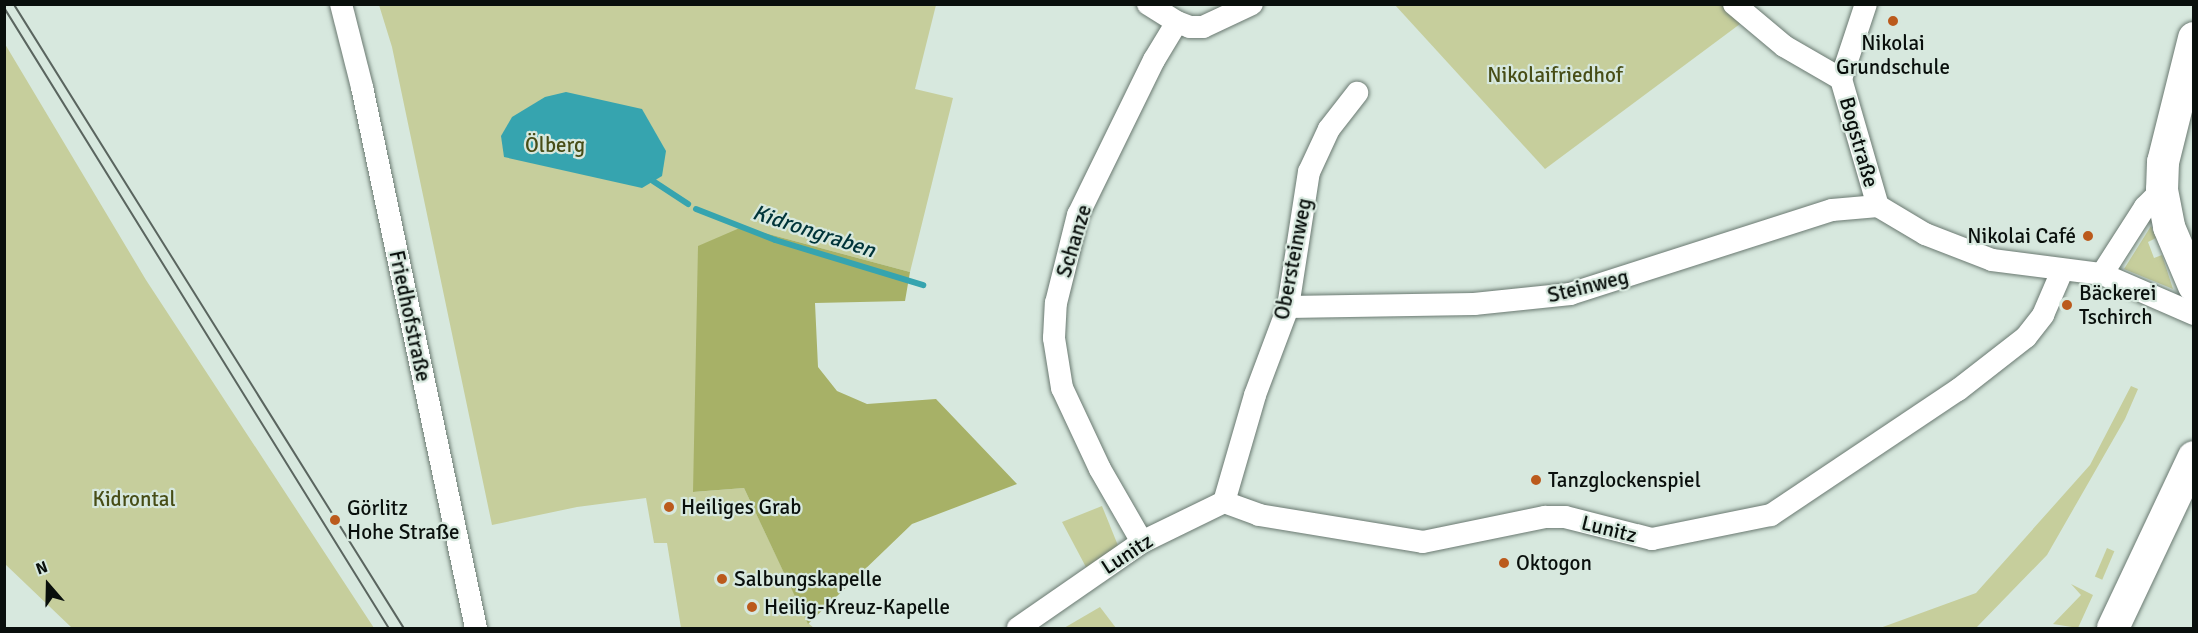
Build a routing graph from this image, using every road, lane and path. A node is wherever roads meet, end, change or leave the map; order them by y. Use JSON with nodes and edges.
{"nodes":[{"id":1,"x":341,"y":4,"type":"edge"},
{"id":2,"x":1148,"y":4,"type":"edge"},
{"id":3,"x":1252,"y":4,"type":"edge"},
{"id":4,"x":1734,"y":4,"type":"edge"},
{"id":5,"x":1866,"y":4,"type":"edge"},
{"id":6,"x":1178,"y":22,"type":"junction"},
{"id":7,"x":2193,"y":38,"type":"edge"},
{"id":8,"x":1841,"y":79,"type":"junction"},
{"id":9,"x":1357,"y":93,"type":"dead end"},
{"id":10,"x":2162,"y":190,"type":"junction"},
{"id":11,"x":1878,"y":206,"type":"junction"},
{"id":12,"x":2062,"y":271,"type":"junction"},
{"id":13,"x":2190,"y":271,"type":"edge"},
{"id":14,"x":2102,"y":274,"type":"junction"},
{"id":15,"x":1288,"y":307,"type":"junction"},
{"id":16,"x":2193,"y":314,"type":"edge"},
{"id":17,"x":2193,"y":457,"type":"edge"},
{"id":18,"x":1224,"y":502,"type":"junction"},
{"id":19,"x":1142,"y":542,"type":"junction"},
{"id":20,"x":476,"y":628,"type":"edge"},
{"id":21,"x":1018,"y":628,"type":"edge"},
{"id":22,"x":2113,"y":628,"type":"edge"}],
"edges":[{"from":1,"to":20,"type":"street","name":"Friedhofstraße"},
{"from":2,"to":6,"type":"street"},
{"from":3,"to":6,"type":"street"},
{"from":4,"to":8,"type":"street","name":"Bogstraße"},
{"from":5,"to":8,"type":"street"},
{"from":6,"to":19,"type":"street","name":"Schanze"},
{"from":7,"to":10,"type":"street"},
{"from":8,"to":11,"type":"street","name":"Bogstraße"},
{"from":9,"to":15,"type":"street","name":"Obersteinweg"},
{"from":10,"to":13,"type":"street"},
{"from":10,"to":14,"type":"street"},
{"from":11,"to":12,"type":"street","name":"Bogstraße"},
{"from":11,"to":15,"type":"street","name":"Steinweg"},
{"from":12,"to":14,"type":"street","name":"Bogstraße"},
{"from":12,"to":18,"type":"street","name":"Lunitz"},
{"from":14,"to":16,"type":"street","name":"Bogstraße"},
{"from":15,"to":18,"type":"street","name":"Obersteinweg"},
{"from":17,"to":22,"type":"street"},
{"from":18,"to":19,"type":"street","name":"Lunitz"},
{"from":19,"to":21,"type":"street","name":"Lunitz"}]}
